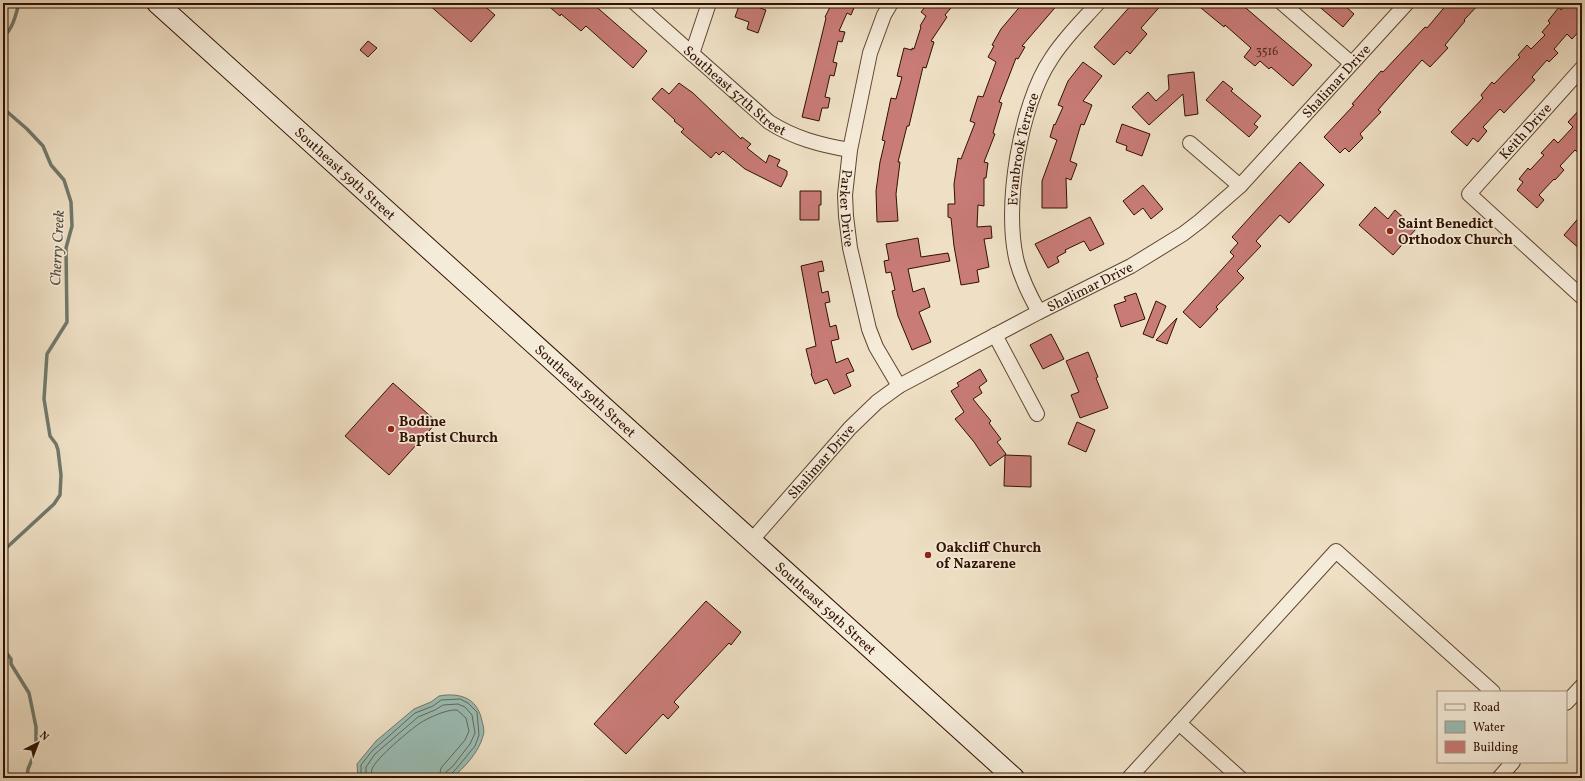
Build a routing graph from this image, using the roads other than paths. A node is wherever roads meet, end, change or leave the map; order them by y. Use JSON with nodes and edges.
{"nodes":[{"id":1,"x":156,"y":3,"type":"edge"},
{"id":2,"x":635,"y":3,"type":"edge"},
{"id":3,"x":710,"y":3,"type":"edge"},
{"id":4,"x":891,"y":3,"type":"edge"},
{"id":5,"x":1098,"y":3,"type":"edge"},
{"id":6,"x":1282,"y":3,"type":"edge"},
{"id":7,"x":1407,"y":3,"type":"edge"},
{"id":8,"x":692,"y":54,"type":"junction"},
{"id":9,"x":1351,"y":63,"type":"junction"},
{"id":10,"x":1582,"y":68,"type":"edge"},
{"id":11,"x":1190,"y":143,"type":"dead end"},
{"id":12,"x":850,"y":150,"type":"junction"},
{"id":13,"x":1240,"y":186,"type":"junction"},
{"id":14,"x":1582,"y":297,"type":"edge"},
{"id":15,"x":1039,"y":312,"type":"junction"},
{"id":16,"x":995,"y":335,"type":"junction"},
{"id":17,"x":899,"y":386,"type":"junction"},
{"id":18,"x":1037,"y":414,"type":"dead end"},
{"id":19,"x":751,"y":541,"type":"junction"},
{"id":20,"x":1582,"y":686,"type":"edge"},
{"id":21,"x":1492,"y":691,"type":"edge"},
{"id":22,"x":1567,"y":703,"type":"edge"},
{"id":23,"x":1179,"y":723,"type":"junction"},
{"id":24,"x":1512,"y":763,"type":"edge"},
{"id":25,"x":1014,"y":778,"type":"edge"},
{"id":26,"x":1129,"y":778,"type":"edge"},
{"id":27,"x":1240,"y":778,"type":"edge"},
{"id":28,"x":1499,"y":778,"type":"edge"}],
"edges":[{"from":1,"to":19,"type":"main road","name":"Southeast 59th Street"},
{"from":2,"to":8,"type":"street","name":"Southeast 57th Street"},
{"from":3,"to":8,"type":"street"},
{"from":4,"to":12,"type":"street","name":"Parker Drive"},
{"from":5,"to":15,"type":"street","name":"Evanbrook Terrace"},
{"from":6,"to":9,"type":"street"},
{"from":7,"to":9,"type":"street","name":"Shalimar Drive"},
{"from":8,"to":12,"type":"street","name":"Southeast 57th Street"},
{"from":9,"to":13,"type":"street","name":"Shalimar Drive"},
{"from":10,"to":14,"type":"street","name":"Keith Drive"},
{"from":11,"to":13,"type":"street"},
{"from":12,"to":17,"type":"street","name":"Parker Drive"},
{"from":13,"to":15,"type":"street","name":"Shalimar Drive"},
{"from":15,"to":16,"type":"street","name":"Shalimar Drive"},
{"from":16,"to":17,"type":"street","name":"Shalimar Drive"},
{"from":16,"to":18,"type":"street"},
{"from":17,"to":19,"type":"street","name":"Shalimar Drive"},
{"from":19,"to":25,"type":"main road","name":"Southeast 59th Street"},
{"from":20,"to":22,"type":"street"},
{"from":21,"to":23,"type":"street"},
{"from":23,"to":26,"type":"street"},
{"from":23,"to":27,"type":"street"},
{"from":24,"to":28,"type":"street"}]}
